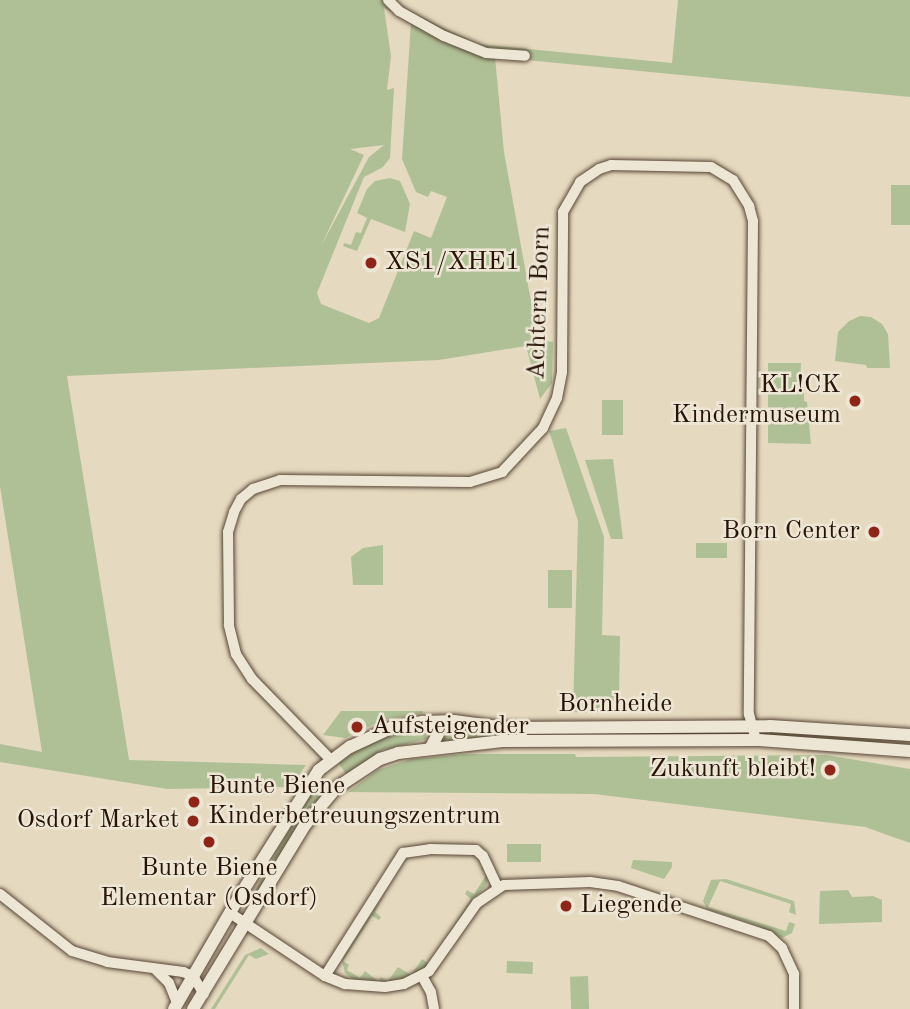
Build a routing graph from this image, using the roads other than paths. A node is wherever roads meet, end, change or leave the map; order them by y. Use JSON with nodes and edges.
{"nodes":[{"id":1,"x":388,"y":0,"type":"edge"},
{"id":2,"x":525,"y":56,"type":"dead end"},
{"id":3,"x":430,"y":722,"type":"junction"},
{"id":4,"x":750,"y":726,"type":"junction"},
{"id":5,"x":910,"y":734,"type":"edge"},
{"id":6,"x":756,"y":740,"type":"junction"},
{"id":7,"x":690,"y":741,"type":"junction"},
{"id":8,"x":430,"y":749,"type":"junction"},
{"id":9,"x":910,"y":751,"type":"edge"},
{"id":10,"x":330,"y":759,"type":"junction"},
{"id":11,"x":498,"y":888,"type":"junction"},
{"id":12,"x":0,"y":894,"type":"edge"},
{"id":13,"x":230,"y":913,"type":"junction"},
{"id":14,"x":245,"y":923,"type":"junction"},
{"id":15,"x":156,"y":970,"type":"junction"},
{"id":16,"x":193,"y":976,"type":"junction"},
{"id":17,"x":325,"y":976,"type":"junction"},
{"id":18,"x":422,"y":976,"type":"junction"},
{"id":19,"x":204,"y":993,"type":"junction"},
{"id":20,"x":176,"y":1006,"type":"edge"},
{"id":21,"x":193,"y":1009,"type":"edge"},
{"id":22,"x":434,"y":1009,"type":"edge"},
{"id":23,"x":794,"y":1009,"type":"edge"}],
"edges":[{"from":1,"to":2,"type":"street"},
{"from":3,"to":4,"type":"street","name":"Bornheide"},
{"from":3,"to":8,"type":"street"},
{"from":3,"to":10,"type":"street","name":"Bornheide"},
{"from":4,"to":5,"type":"street","name":"Bornheide"},
{"from":4,"to":6,"type":"street"},
{"from":4,"to":7,"type":"street"},
{"from":4,"to":10,"type":"street","name":"Achtern Born"},
{"from":6,"to":7,"type":"street","name":"Bornheide"},
{"from":6,"to":9,"type":"street","name":"Bornheide"},
{"from":7,"to":8,"type":"street","name":"Bornheide"},
{"from":8,"to":14,"type":"street","name":"Bornheide"},
{"from":10,"to":13,"type":"street","name":"Bornheide"},
{"from":11,"to":17,"type":"street"},
{"from":11,"to":18,"type":"street"},
{"from":11,"to":23,"type":"street"},
{"from":12,"to":15,"type":"street"},
{"from":13,"to":14,"type":"street"},
{"from":13,"to":16,"type":"street","name":"Bornheide"},
{"from":14,"to":17,"type":"street"},
{"from":14,"to":19,"type":"street","name":"Bornheide"},
{"from":15,"to":16,"type":"street"},
{"from":15,"to":20,"type":"street"},
{"from":16,"to":19,"type":"street"},
{"from":16,"to":20,"type":"street","name":"Bornheide"},
{"from":17,"to":18,"type":"street"},
{"from":18,"to":22,"type":"street"},
{"from":19,"to":21,"type":"street","name":"Bornheide"}]}
